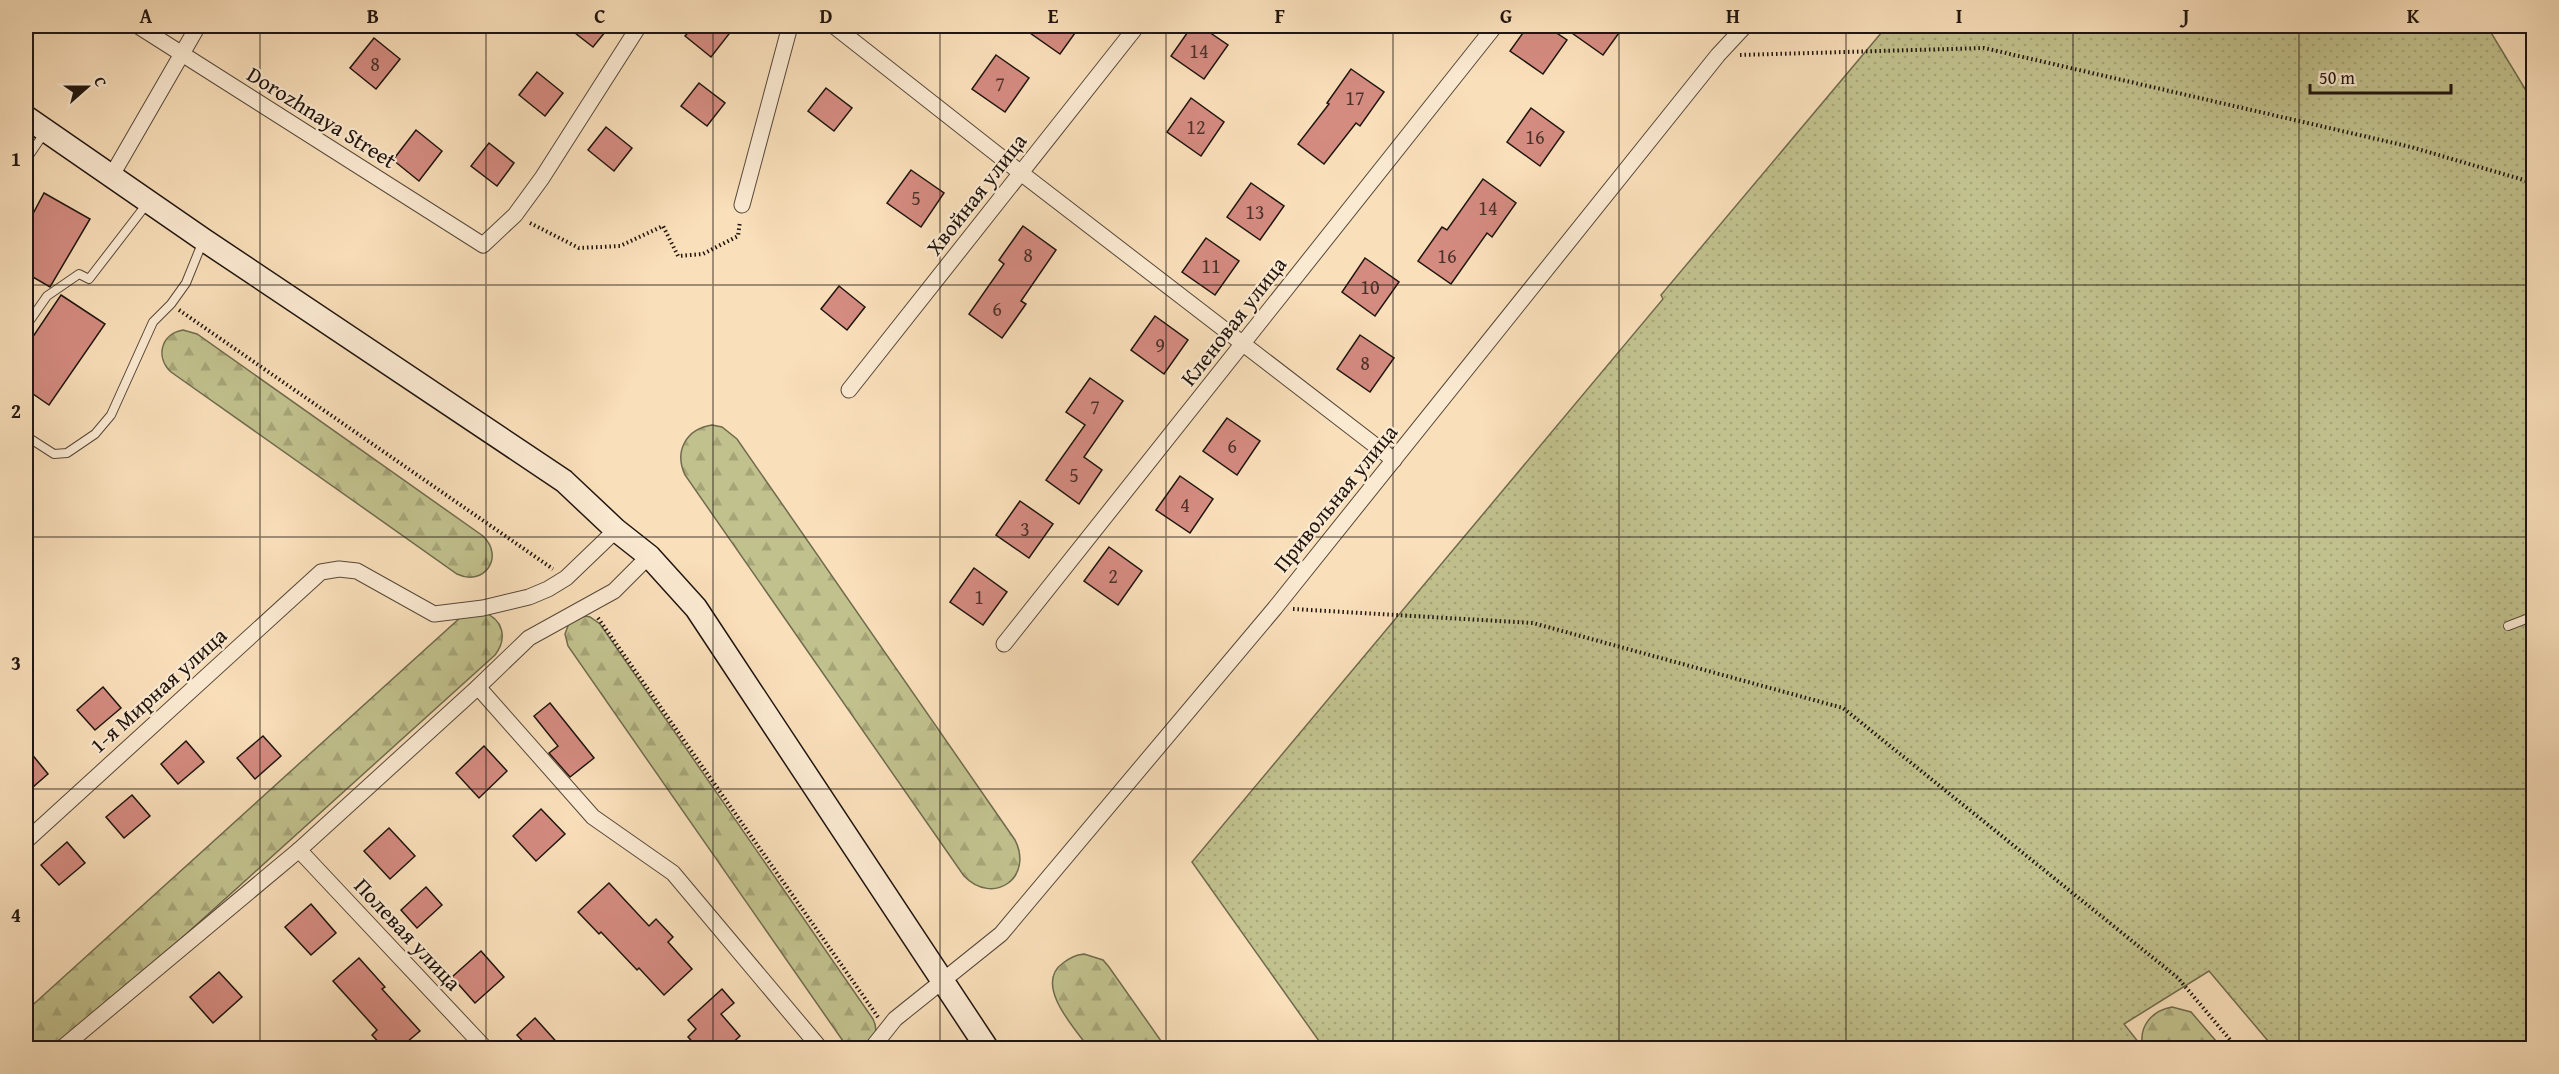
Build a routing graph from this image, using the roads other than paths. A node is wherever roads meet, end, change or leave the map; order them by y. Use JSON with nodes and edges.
{"nodes":[{"id":1,"x":138,"y":26,"type":"edge"},
{"id":2,"x":198,"y":26,"type":"edge"},
{"id":3,"x":639,"y":26,"type":"edge"},
{"id":4,"x":790,"y":26,"type":"edge"},
{"id":5,"x":834,"y":26,"type":"edge"},
{"id":6,"x":1137,"y":26,"type":"edge"},
{"id":7,"x":1495,"y":26,"type":"edge"},
{"id":8,"x":1745,"y":26,"type":"edge"},
{"id":9,"x":181,"y":54,"type":"junction"},
{"id":10,"x":26,"y":117,"type":"edge"},
{"id":11,"x":46,"y":130,"type":"junction"},
{"id":12,"x":26,"y":160,"type":"edge"},
{"id":13,"x":1021,"y":173,"type":"junction"},
{"id":14,"x":112,"y":175,"type":"junction"},
{"id":15,"x":149,"y":201,"type":"junction"},
{"id":16,"x":742,"y":205,"type":"road end"},
{"id":17,"x":204,"y":240,"type":"junction"},
{"id":18,"x":26,"y":326,"type":"edge"},
{"id":19,"x":1244,"y":343,"type":"junction"},
{"id":20,"x":849,"y":390,"type":"dead end"},
{"id":21,"x":26,"y":436,"type":"edge"},
{"id":22,"x":1394,"y":460,"type":"junction"},
{"id":23,"x":616,"y":530,"type":"junction"},
{"id":24,"x":649,"y":556,"type":"junction"},
{"id":25,"x":2534,"y":616,"type":"edge"},
{"id":26,"x":2508,"y":626,"type":"dead end"},
{"id":27,"x":1004,"y":644,"type":"dead end"},
{"id":28,"x":478,"y":687,"type":"junction"},
{"id":29,"x":26,"y":841,"type":"edge"},
{"id":30,"x":298,"y":850,"type":"junction"},
{"id":31,"x":941,"y":981,"type":"junction"},
{"id":32,"x":62,"y":1048,"type":"edge"},
{"id":33,"x":485,"y":1048,"type":"edge"},
{"id":34,"x":820,"y":1048,"type":"edge"},
{"id":35,"x":872,"y":1048,"type":"edge"},
{"id":36,"x":987,"y":1048,"type":"edge"}],
"edges":[{"from":1,"to":9,"type":"street","name":"Dorozhnaya Street"},
{"from":2,"to":9,"type":"street"},
{"from":3,"to":9,"type":"street","name":"Dorozhnaya Street"},
{"from":4,"to":16,"type":"street"},
{"from":5,"to":13,"type":"street"},
{"from":6,"to":13,"type":"street","name":"Хвойная улица"},
{"from":7,"to":19,"type":"street","name":"Кленовая улица"},
{"from":8,"to":22,"type":"street","name":"Привольная улица"},
{"from":9,"to":14,"type":"street"},
{"from":10,"to":11,"type":"street"},
{"from":11,"to":12,"type":"lane"},
{"from":11,"to":14,"type":"street"},
{"from":13,"to":19,"type":"street"},
{"from":13,"to":20,"type":"street","name":"Хвойная улица"},
{"from":14,"to":15,"type":"street"},
{"from":15,"to":17,"type":"street"},
{"from":15,"to":18,"type":"lane"},
{"from":17,"to":21,"type":"lane"},
{"from":17,"to":23,"type":"street"},
{"from":19,"to":22,"type":"street"},
{"from":19,"to":27,"type":"street","name":"Кленовая улица"},
{"from":22,"to":31,"type":"street","name":"Привольная улица"},
{"from":23,"to":24,"type":"street"},
{"from":23,"to":29,"type":"street","name":"1-я Мирная улица"},
{"from":24,"to":28,"type":"street"},
{"from":24,"to":31,"type":"street"},
{"from":25,"to":26,"type":"lane"},
{"from":28,"to":30,"type":"street"},
{"from":28,"to":34,"type":"street"},
{"from":30,"to":32,"type":"street"},
{"from":30,"to":33,"type":"street","name":"Полевая улица"},
{"from":31,"to":35,"type":"street","name":"Привольная улица"},
{"from":31,"to":36,"type":"street"}]}
